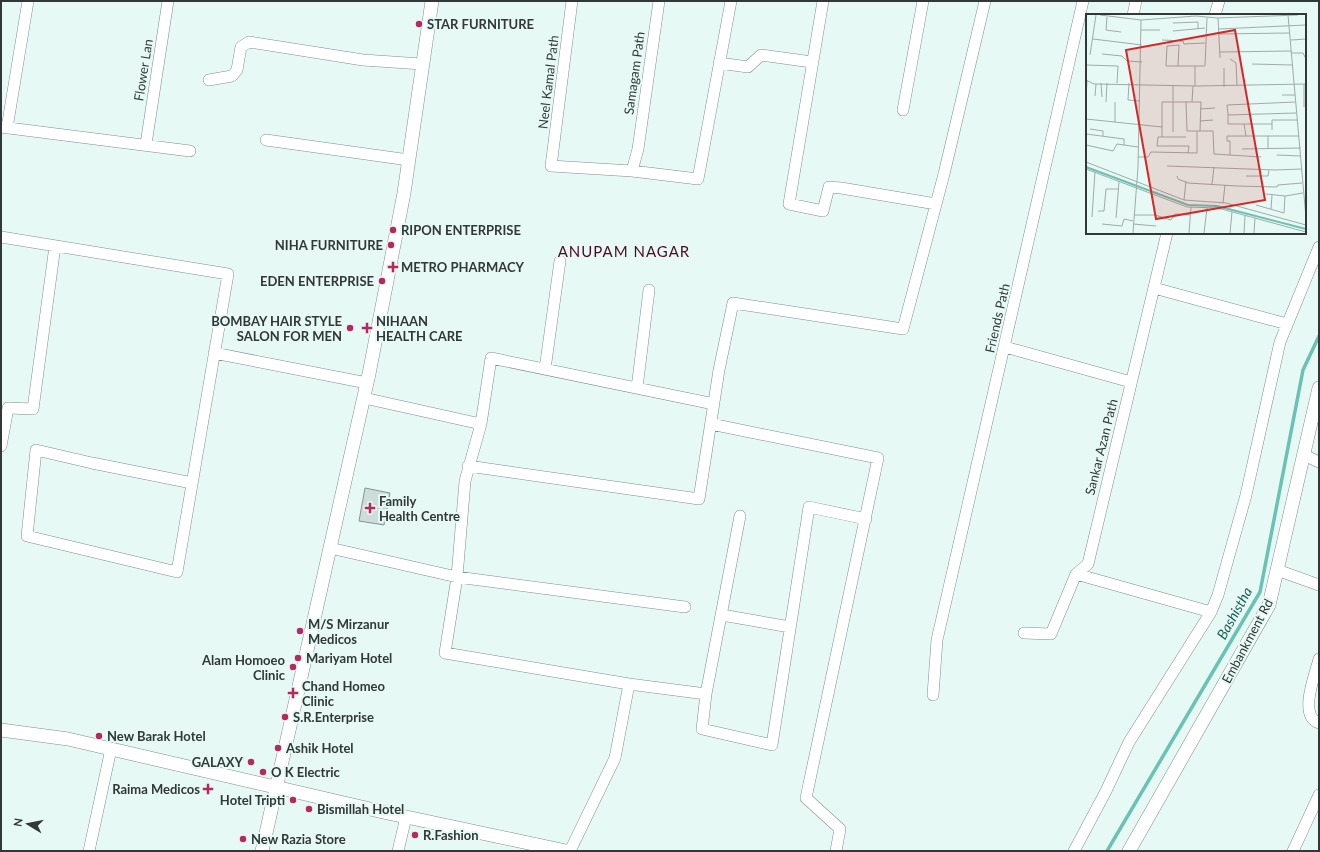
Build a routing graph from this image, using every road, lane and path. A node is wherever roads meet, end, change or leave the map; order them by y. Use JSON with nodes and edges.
{"nodes":[{"id":1,"x":28,"y":1,"type":"edge"},
{"id":2,"x":168,"y":1,"type":"edge"},
{"id":3,"x":432,"y":1,"type":"edge"},
{"id":4,"x":572,"y":1,"type":"edge"},
{"id":5,"x":659,"y":1,"type":"edge"},
{"id":6,"x":730,"y":1,"type":"edge"},
{"id":7,"x":823,"y":1,"type":"edge"},
{"id":8,"x":923,"y":1,"type":"edge"},
{"id":9,"x":985,"y":1,"type":"edge"},
{"id":10,"x":1083,"y":1,"type":"edge"},
{"id":11,"x":1136,"y":1,"type":"edge"},
{"id":12,"x":1218,"y":1,"type":"edge"},
{"id":13,"x":1133,"y":14,"type":"edge"},
{"id":14,"x":1216,"y":14,"type":"edge"},
{"id":15,"x":812,"y":62,"type":"junction"},
{"id":16,"x":719,"y":63,"type":"junction"},
{"id":17,"x":422,"y":64,"type":"junction"},
{"id":18,"x":209,"y":80,"type":"dead end"},
{"id":19,"x":903,"y":110,"type":"dead end"},
{"id":20,"x":4,"y":128,"type":"edge"},
{"id":21,"x":266,"y":140,"type":"dead end"},
{"id":22,"x":146,"y":144,"type":"junction"},
{"id":23,"x":190,"y":151,"type":"dead end"},
{"id":24,"x":409,"y":160,"type":"junction"},
{"id":25,"x":632,"y":171,"type":"junction"},
{"id":26,"x":936,"y":204,"type":"junction"},
{"id":27,"x":1168,"y":234,"type":"edge"},
{"id":28,"x":1,"y":237,"type":"edge"},
{"id":29,"x":55,"y":246,"type":"junction"},
{"id":30,"x":1319,"y":246,"type":"edge"},
{"id":31,"x":560,"y":260,"type":"dead end"},
{"id":32,"x":1154,"y":288,"type":"junction"},
{"id":33,"x":649,"y":290,"type":"dead end"},
{"id":34,"x":1287,"y":324,"type":"junction"},
{"id":35,"x":1005,"y":347,"type":"junction"},
{"id":36,"x":214,"y":353,"type":"junction"},
{"id":37,"x":545,"y":369,"type":"junction"},
{"id":38,"x":1132,"y":382,"type":"junction"},
{"id":39,"x":367,"y":383,"type":"junction"},
{"id":40,"x":637,"y":388,"type":"junction"},
{"id":41,"x":1319,"y":388,"type":"edge"},
{"id":42,"x":364,"y":398,"type":"junction"},
{"id":43,"x":714,"y":404,"type":"junction"},
{"id":44,"x":481,"y":424,"type":"junction"},
{"id":45,"x":711,"y":424,"type":"junction"},
{"id":46,"x":1,"y":446,"type":"edge"},
{"id":47,"x":1304,"y":455,"type":"junction"},
{"id":48,"x":1319,"y":462,"type":"edge"},
{"id":49,"x":468,"y":466,"type":"junction"},
{"id":50,"x":192,"y":483,"type":"junction"},
{"id":51,"x":740,"y":516,"type":"dead end"},
{"id":52,"x":866,"y":519,"type":"junction"},
{"id":53,"x":330,"y":548,"type":"junction"},
{"id":54,"x":1277,"y":570,"type":"junction"},
{"id":55,"x":1076,"y":574,"type":"junction"},
{"id":56,"x":457,"y":577,"type":"junction"},
{"id":57,"x":1319,"y":585,"type":"edge"},
{"id":58,"x":685,"y":606,"type":"dead end"},
{"id":59,"x":1211,"y":612,"type":"junction"},
{"id":60,"x":722,"y":615,"type":"junction"},
{"id":61,"x":790,"y":627,"type":"junction"},
{"id":62,"x":1024,"y":633,"type":"dead end"},
{"id":63,"x":1319,"y":659,"type":"edge"},
{"id":64,"x":629,"y":684,"type":"junction"},
{"id":65,"x":706,"y":694,"type":"junction"},
{"id":66,"x":933,"y":695,"type":"dead end"},
{"id":67,"x":1319,"y":723,"type":"edge"},
{"id":68,"x":1,"y":730,"type":"edge"},
{"id":69,"x":111,"y":750,"type":"junction"},
{"id":70,"x":276,"y":788,"type":"junction"},
{"id":71,"x":1319,"y":795,"type":"edge"},
{"id":72,"x":406,"y":817,"type":"junction"},
{"id":73,"x":89,"y":851,"type":"edge"},
{"id":74,"x":262,"y":851,"type":"edge"},
{"id":75,"x":398,"y":851,"type":"edge"},
{"id":76,"x":566,"y":851,"type":"edge"},
{"id":77,"x":570,"y":851,"type":"edge"},
{"id":78,"x":836,"y":851,"type":"edge"},
{"id":79,"x":1074,"y":851,"type":"edge"},
{"id":80,"x":1129,"y":851,"type":"edge"},
{"id":81,"x":1293,"y":851,"type":"edge"}],
"edges":[{"from":1,"to":20,"type":"street"},
{"from":2,"to":22,"type":"street","name":"Flower Lan"},
{"from":3,"to":17,"type":"street"},
{"from":4,"to":25,"type":"street","name":"Neel Kamal Path"},
{"from":5,"to":25,"type":"street","name":"Samagam Path"},
{"from":6,"to":16,"type":"street"},
{"from":7,"to":15,"type":"street"},
{"from":8,"to":19,"type":"street"},
{"from":9,"to":26,"type":"street"},
{"from":10,"to":35,"type":"street","name":"Friends Path"},
{"from":11,"to":13,"type":"street"},
{"from":12,"to":14,"type":"street"},
{"from":15,"to":16,"type":"street"},
{"from":15,"to":26,"type":"street"},
{"from":16,"to":25,"type":"street"},
{"from":17,"to":18,"type":"street"},
{"from":17,"to":24,"type":"street"},
{"from":20,"to":22,"type":"street"},
{"from":21,"to":24,"type":"street"},
{"from":22,"to":23,"type":"street"},
{"from":24,"to":39,"type":"street"},
{"from":26,"to":43,"type":"street"},
{"from":27,"to":32,"type":"street","name":"Sankar Azan Path"},
{"from":28,"to":29,"type":"street"},
{"from":29,"to":36,"type":"street"},
{"from":29,"to":46,"type":"street"},
{"from":30,"to":34,"type":"street"},
{"from":31,"to":37,"type":"street"},
{"from":32,"to":34,"type":"street"},
{"from":32,"to":38,"type":"street","name":"Sankar Azan Path"},
{"from":33,"to":40,"type":"street"},
{"from":34,"to":59,"type":"street"},
{"from":35,"to":38,"type":"street"},
{"from":35,"to":66,"type":"street","name":"Friends Path"},
{"from":36,"to":39,"type":"street"},
{"from":36,"to":50,"type":"street"},
{"from":37,"to":40,"type":"street"},
{"from":37,"to":44,"type":"street"},
{"from":38,"to":55,"type":"street","name":"Sankar Azan Path"},
{"from":39,"to":42,"type":"street"},
{"from":40,"to":43,"type":"street"},
{"from":41,"to":47,"type":"street","name":"Embankment Rd"},
{"from":42,"to":44,"type":"street"},
{"from":42,"to":53,"type":"street"},
{"from":43,"to":45,"type":"street"},
{"from":44,"to":49,"type":"street"},
{"from":45,"to":49,"type":"street"},
{"from":45,"to":52,"type":"street"},
{"from":47,"to":48,"type":"street"},
{"from":47,"to":54,"type":"street","name":"Embankment Rd"},
{"from":49,"to":56,"type":"street"},
{"from":50,"to":50,"type":"street"},
{"from":51,"to":60,"type":"street"},
{"from":52,"to":61,"type":"street"},
{"from":52,"to":78,"type":"street"},
{"from":53,"to":56,"type":"street"},
{"from":53,"to":70,"type":"street"},
{"from":54,"to":57,"type":"street"},
{"from":54,"to":80,"type":"street","name":"Embankment Rd"},
{"from":55,"to":59,"type":"street"},
{"from":55,"to":62,"type":"street","name":"Sankar Azan Path"},
{"from":56,"to":58,"type":"street"},
{"from":56,"to":64,"type":"street"},
{"from":59,"to":79,"type":"street"},
{"from":60,"to":61,"type":"street"},
{"from":60,"to":65,"type":"street"},
{"from":61,"to":65,"type":"street"},
{"from":63,"to":67,"type":"street"},
{"from":64,"to":65,"type":"street"},
{"from":64,"to":77,"type":"street"},
{"from":68,"to":69,"type":"street"},
{"from":69,"to":70,"type":"street"},
{"from":69,"to":73,"type":"street"},
{"from":70,"to":72,"type":"street"},
{"from":70,"to":74,"type":"street"},
{"from":71,"to":81,"type":"street"},
{"from":72,"to":75,"type":"street"},
{"from":72,"to":76,"type":"street"}]}
